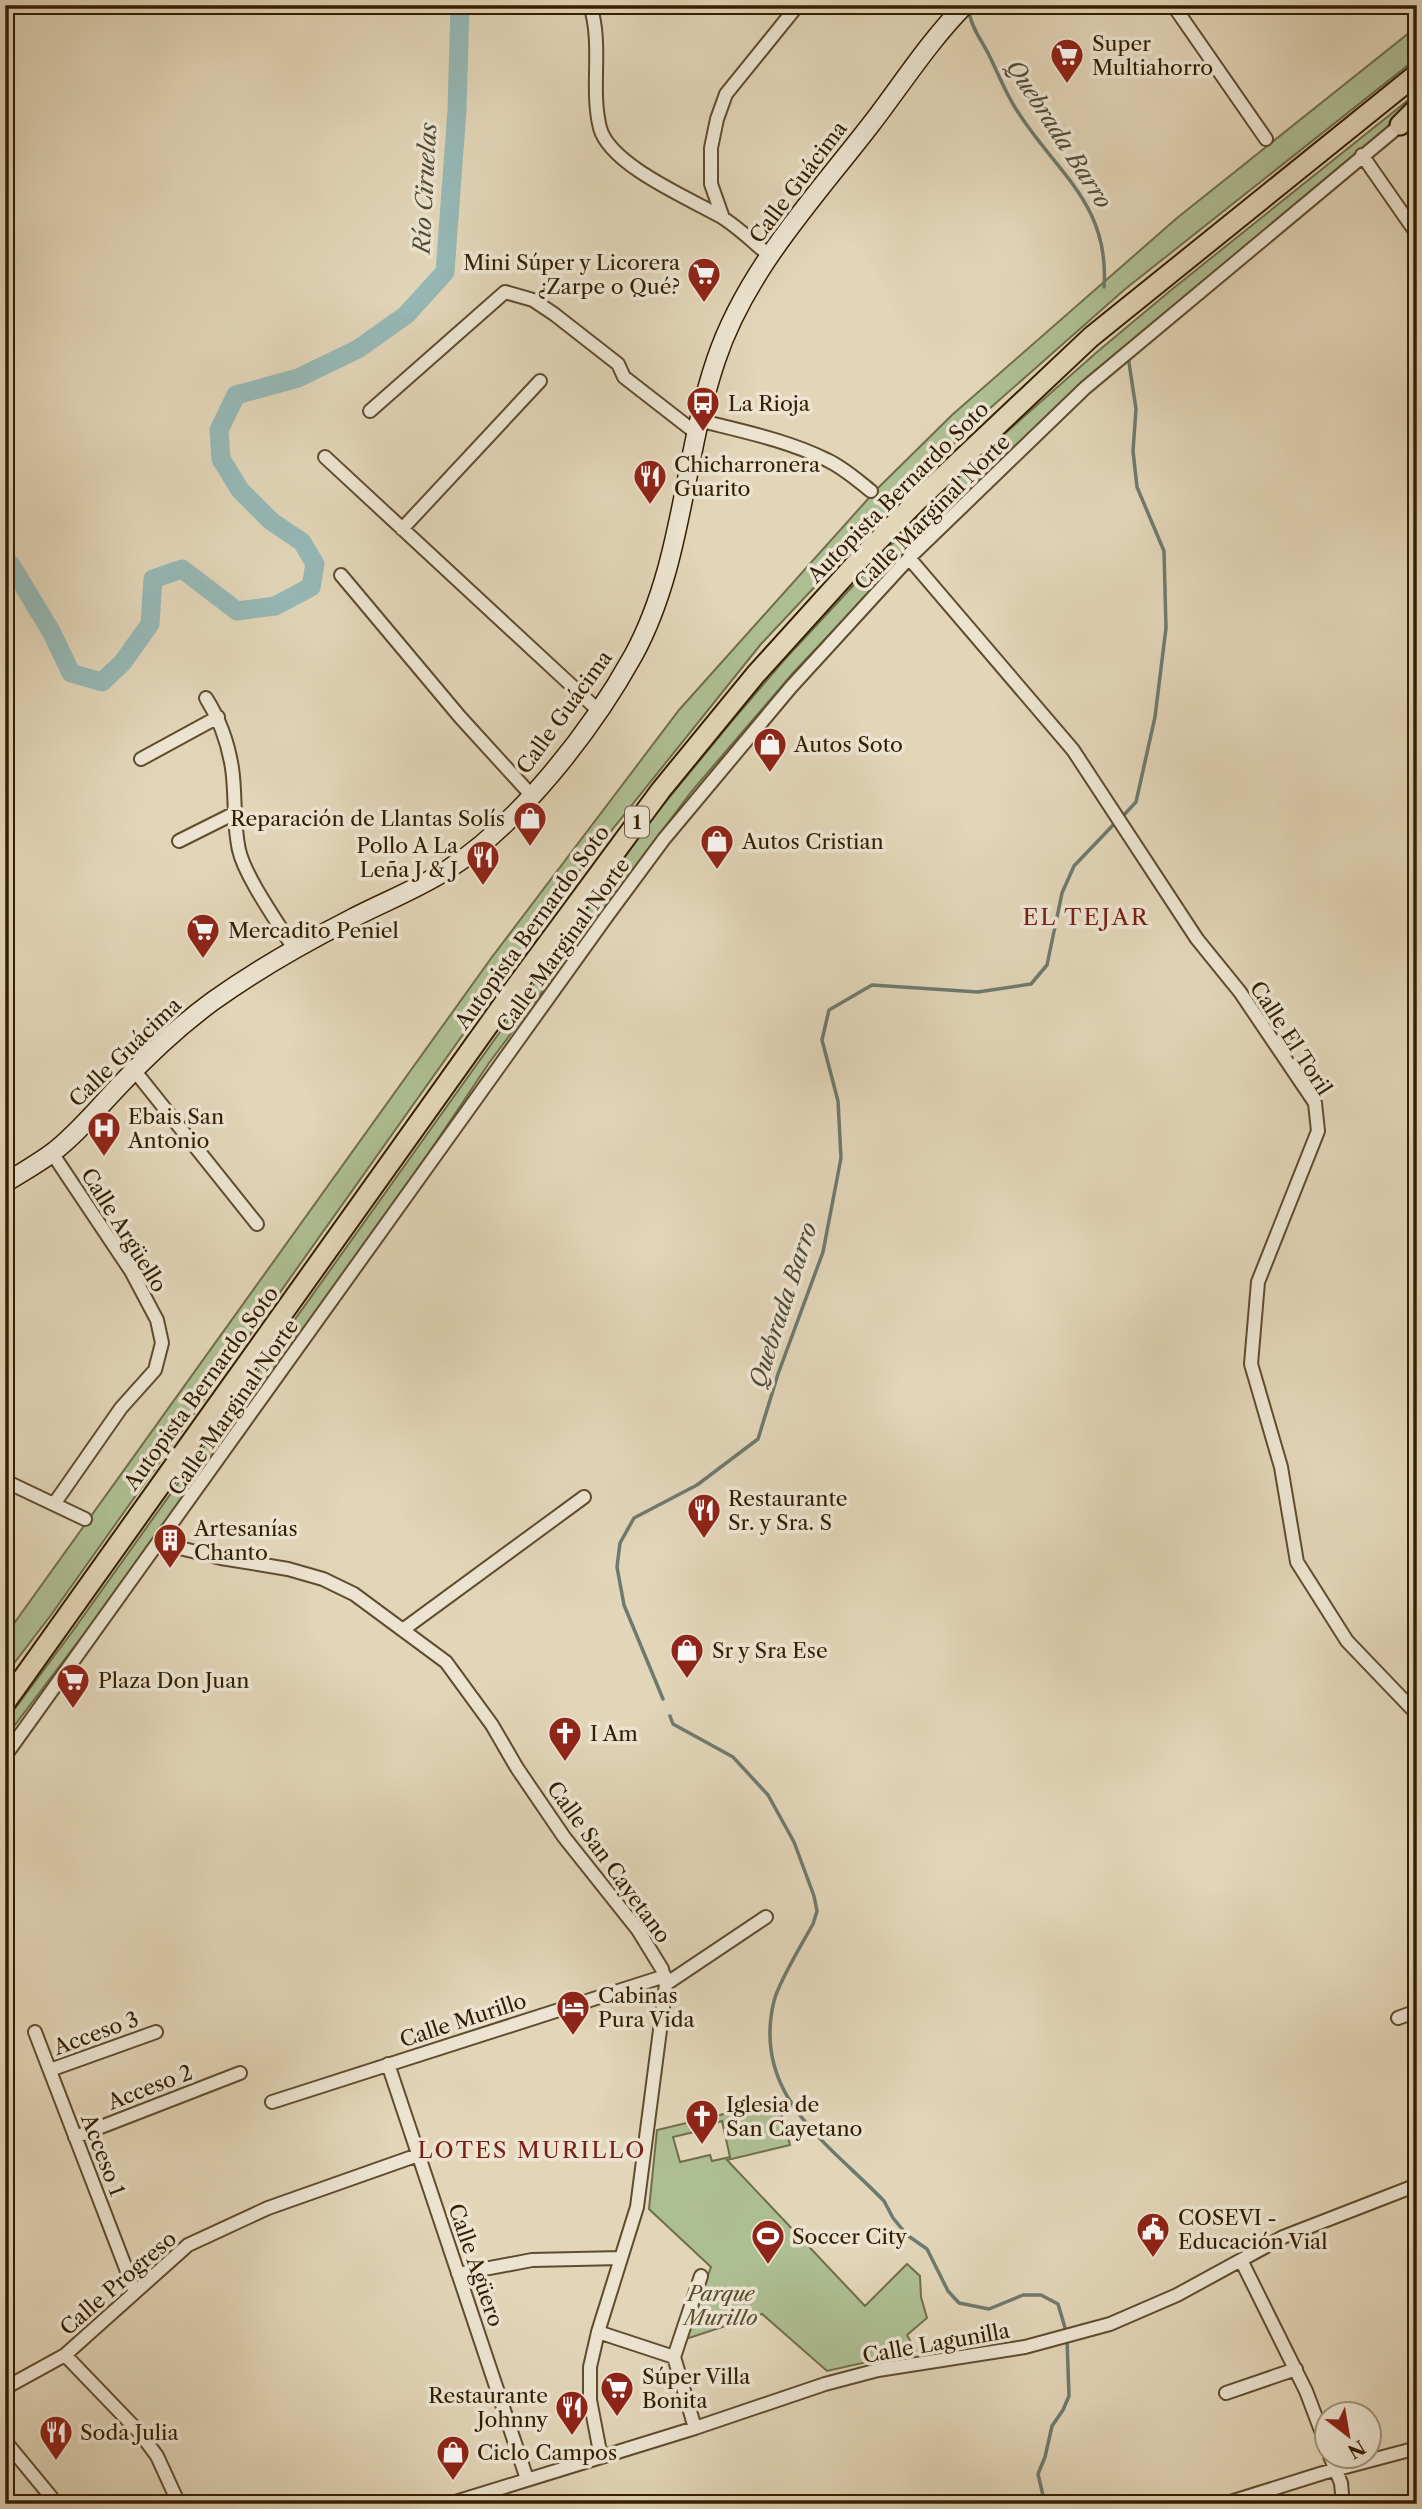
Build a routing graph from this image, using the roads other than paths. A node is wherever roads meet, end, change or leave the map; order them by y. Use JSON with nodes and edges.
{"nodes":[{"id":1,"x":590,"y":5,"type":"edge"},
{"id":2,"x":798,"y":5,"type":"edge"},
{"id":3,"x":1173,"y":5,"type":"edge"},
{"id":4,"x":959,"y":8,"type":"edge"},
{"id":5,"x":1417,"y":74,"type":"edge"},
{"id":6,"x":1417,"y":111,"type":"edge"},
{"id":7,"x":1400,"y":125,"type":"joint"},
{"id":8,"x":1266,"y":139,"type":"dead end"},
{"id":9,"x":1362,"y":155,"type":"junction"},
{"id":10,"x":723,"y":218,"type":"junction"},
{"id":11,"x":1417,"y":234,"type":"edge"},
{"id":12,"x":770,"y":256,"type":"junction"},
{"id":13,"x":540,"y":381,"type":"dead end"},
{"id":14,"x":369,"y":411,"type":"dead end"},
{"id":15,"x":696,"y":431,"type":"junction"},
{"id":16,"x":325,"y":457,"type":"dead end"},
{"id":17,"x":871,"y":491,"type":"dead end"},
{"id":18,"x":402,"y":529,"type":"junction"},
{"id":19,"x":909,"y":558,"type":"junction"},
{"id":20,"x":341,"y":575,"type":"dead end"},
{"id":21,"x":206,"y":698,"type":"dead end"},
{"id":22,"x":598,"y":711,"type":"junction"},
{"id":23,"x":218,"y":717,"type":"junction"},
{"id":24,"x":141,"y":759,"type":"dead end"},
{"id":25,"x":532,"y":796,"type":"junction"},
{"id":26,"x":235,"y":813,"type":"junction"},
{"id":27,"x":179,"y":841,"type":"dead end"},
{"id":28,"x":294,"y":949,"type":"junction"},
{"id":29,"x":134,"y":1070,"type":"junction"},
{"id":30,"x":52,"y":1153,"type":"junction"},
{"id":31,"x":5,"y":1183,"type":"edge"},
{"id":32,"x":257,"y":1224,"type":"dead end"},
{"id":33,"x":5,"y":1481,"type":"edge"},
{"id":34,"x":584,"y":1497,"type":"dead end"},
{"id":35,"x":54,"y":1504,"type":"junction"},
{"id":36,"x":85,"y":1520,"type":"dead end"},
{"id":37,"x":159,"y":1543,"type":"junction"},
{"id":38,"x":404,"y":1629,"type":"junction"},
{"id":39,"x":5,"y":1703,"type":"edge"},
{"id":40,"x":1417,"y":1714,"type":"edge"},
{"id":41,"x":5,"y":1756,"type":"edge"},
{"id":42,"x":766,"y":1917,"type":"dead end"},
{"id":43,"x":665,"y":1980,"type":"junction"},
{"id":44,"x":1417,"y":2011,"type":"edge"},
{"id":45,"x":1398,"y":2018,"type":"dead end"},
{"id":46,"x":35,"y":2032,"type":"dead end"},
{"id":47,"x":156,"y":2032,"type":"dead end"},
{"id":48,"x":388,"y":2064,"type":"junction"},
{"id":49,"x":50,"y":2070,"type":"junction"},
{"id":50,"x":240,"y":2073,"type":"dead end"},
{"id":51,"x":272,"y":2102,"type":"dead end"},
{"id":52,"x":75,"y":2137,"type":"junction"},
{"id":53,"x":418,"y":2155,"type":"junction"},
{"id":54,"x":1417,"y":2185,"type":"edge"},
{"id":55,"x":621,"y":2258,"type":"junction"},
{"id":56,"x":1241,"y":2260,"type":"junction"},
{"id":57,"x":458,"y":2274,"type":"junction"},
{"id":58,"x":701,"y":2276,"type":"dead end"},
{"id":59,"x":135,"y":2292,"type":"junction"},
{"id":60,"x":598,"y":2332,"type":"junction"},
{"id":61,"x":65,"y":2355,"type":"junction"},
{"id":62,"x":674,"y":2357,"type":"junction"},
{"id":63,"x":1296,"y":2369,"type":"junction"},
{"id":64,"x":5,"y":2388,"type":"edge"},
{"id":65,"x":1226,"y":2393,"type":"dead end"},
{"id":66,"x":1314,"y":2414,"type":"edge"},
{"id":67,"x":695,"y":2428,"type":"junction"},
{"id":68,"x":5,"y":2441,"type":"edge"},
{"id":69,"x":1417,"y":2448,"type":"edge"},
{"id":70,"x":601,"y":2457,"type":"junction"},
{"id":71,"x":1384,"y":2457,"type":"edge"},
{"id":72,"x":1336,"y":2470,"type":"joint"},
{"id":73,"x":527,"y":2479,"type":"junction"},
{"id":74,"x":57,"y":2504,"type":"edge"},
{"id":75,"x":178,"y":2504,"type":"edge"},
{"id":76,"x":449,"y":2504,"type":"edge"},
{"id":77,"x":1224,"y":2504,"type":"edge"},
{"id":78,"x":1343,"y":2504,"type":"edge"}],
"edges":[{"from":1,"to":10,"type":"street"},
{"from":2,"to":10,"type":"street"},
{"from":3,"to":8,"type":"street"},
{"from":4,"to":12,"type":"main road","name":"Calle Guácima"},
{"from":5,"to":39,"type":"highway","name":"Autopista Bernardo Soto","number":"1"},
{"from":6,"to":7,"type":"highway"},
{"from":7,"to":9,"type":"street","name":"Calle Marginal Norte"},
{"from":9,"to":11,"type":"street"},
{"from":9,"to":19,"type":"street","name":"Calle Marginal Norte"},
{"from":10,"to":12,"type":"street"},
{"from":12,"to":15,"type":"main road","name":"Calle Guácima"},
{"from":13,"to":18,"type":"street"},
{"from":14,"to":15,"type":"street"},
{"from":15,"to":17,"type":"street"},
{"from":15,"to":22,"type":"main road","name":"Calle Guácima"},
{"from":16,"to":18,"type":"street"},
{"from":18,"to":22,"type":"street"},
{"from":19,"to":37,"type":"street","name":"Calle Marginal Norte"},
{"from":19,"to":40,"type":"street","name":"Calle El Toril"},
{"from":20,"to":25,"type":"street"},
{"from":21,"to":23,"type":"street"},
{"from":22,"to":25,"type":"main road","name":"Calle Guácima"},
{"from":23,"to":24,"type":"street"},
{"from":23,"to":26,"type":"street"},
{"from":25,"to":28,"type":"main road","name":"Calle Guácima"},
{"from":26,"to":27,"type":"street"},
{"from":26,"to":28,"type":"street"},
{"from":28,"to":29,"type":"main road","name":"Calle Guácima"},
{"from":29,"to":30,"type":"main road","name":"Calle Guácima"},
{"from":29,"to":32,"type":"street"},
{"from":30,"to":31,"type":"main road","name":"Calle Guácima"},
{"from":30,"to":35,"type":"street","name":"Calle Argüello"},
{"from":33,"to":35,"type":"street"},
{"from":34,"to":38,"type":"street"},
{"from":35,"to":36,"type":"street"},
{"from":37,"to":38,"type":"street","name":"Calle San Cayetano"},
{"from":37,"to":41,"type":"street","name":"Calle Marginal Norte"},
{"from":38,"to":43,"type":"street","name":"Calle San Cayetano"},
{"from":42,"to":43,"type":"street","name":"Calle Murillo"},
{"from":43,"to":48,"type":"street","name":"Calle Murillo"},
{"from":43,"to":55,"type":"street"},
{"from":44,"to":45,"type":"street"},
{"from":46,"to":49,"type":"street","name":"Acceso 1"},
{"from":47,"to":49,"type":"street","name":"Acceso 3"},
{"from":48,"to":51,"type":"street","name":"Calle Murillo"},
{"from":48,"to":53,"type":"street","name":"Calle Agüero"},
{"from":49,"to":52,"type":"street","name":"Acceso 1"},
{"from":50,"to":52,"type":"street","name":"Acceso 2"},
{"from":52,"to":59,"type":"street","name":"Acceso 1"},
{"from":53,"to":57,"type":"street","name":"Calle Agüero"},
{"from":53,"to":59,"type":"street","name":"Calle Progreso"},
{"from":54,"to":56,"type":"street","name":"Calle Lagunilla"},
{"from":55,"to":57,"type":"street"},
{"from":55,"to":60,"type":"street"},
{"from":56,"to":63,"type":"street"},
{"from":56,"to":67,"type":"street","name":"Calle Lagunilla"},
{"from":57,"to":73,"type":"street","name":"Calle Agüero"},
{"from":58,"to":62,"type":"street"},
{"from":59,"to":61,"type":"street","name":"Calle Progreso"},
{"from":60,"to":62,"type":"street"},
{"from":60,"to":70,"type":"street"},
{"from":61,"to":64,"type":"street","name":"Calle Progreso"},
{"from":61,"to":75,"type":"street"},
{"from":62,"to":67,"type":"street"},
{"from":63,"to":65,"type":"street"},
{"from":63,"to":66,"type":"street"},
{"from":67,"to":70,"type":"street","name":"Calle Lagunilla"},
{"from":68,"to":74,"type":"street"},
{"from":69,"to":71,"type":"street"},
{"from":70,"to":73,"type":"street","name":"Calle Lagunilla"},
{"from":72,"to":77,"type":"street"},
{"from":72,"to":78,"type":"street"},
{"from":73,"to":76,"type":"street","name":"Calle Lagunilla"}]}
